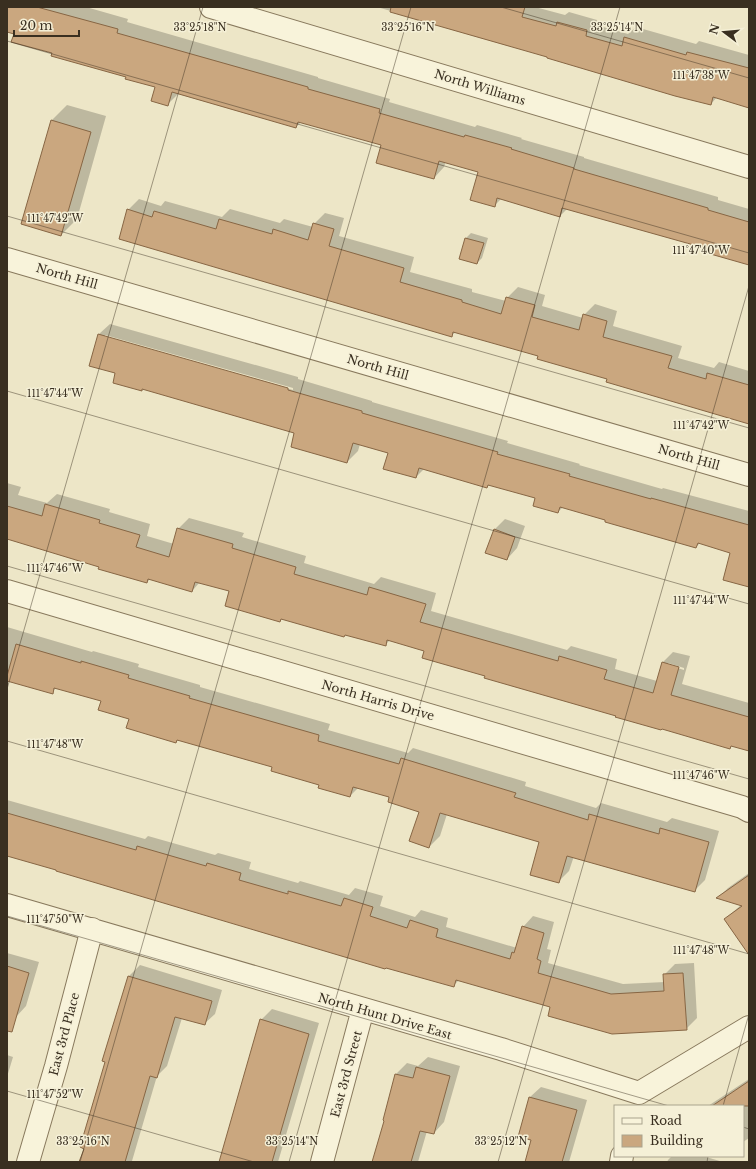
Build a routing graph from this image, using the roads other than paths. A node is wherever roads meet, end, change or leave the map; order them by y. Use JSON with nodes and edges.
{"nodes":[{"id":1,"x":211,"y":7,"type":"edge"},
{"id":2,"x":749,"y":167,"type":"edge"},
{"id":3,"x":7,"y":259,"type":"edge"},
{"id":4,"x":749,"y":475,"type":"edge"},
{"id":5,"x":7,"y":591,"type":"edge"},
{"id":6,"x":749,"y":811,"type":"edge"},
{"id":7,"x":7,"y":905,"type":"edge"},
{"id":8,"x":92,"y":929,"type":"junction"},
{"id":9,"x":363,"y":1010,"type":"junction"},
{"id":10,"x":749,"y":1027,"type":"edge"},
{"id":11,"x":638,"y":1099,"type":"edge"},
{"id":12,"x":28,"y":1162,"type":"edge"},
{"id":13,"x":322,"y":1162,"type":"edge"}],
"edges":[{"from":1,"to":2,"type":"street","name":"North Williams"},
{"from":3,"to":4,"type":"street","name":"North Hill"},
{"from":5,"to":6,"type":"street","name":"North Harris Drive"},
{"from":7,"to":8,"type":"street","name":"North Hunt Drive East"},
{"from":8,"to":9,"type":"street","name":"North Hunt Drive East"},
{"from":8,"to":12,"type":"street","name":"East 3rd Place"},
{"from":9,"to":11,"type":"street","name":"North Hunt Drive East"},
{"from":9,"to":13,"type":"street","name":"East 3rd Street"},
{"from":10,"to":11,"type":"street","name":"North Hunt Drive East"}]}
